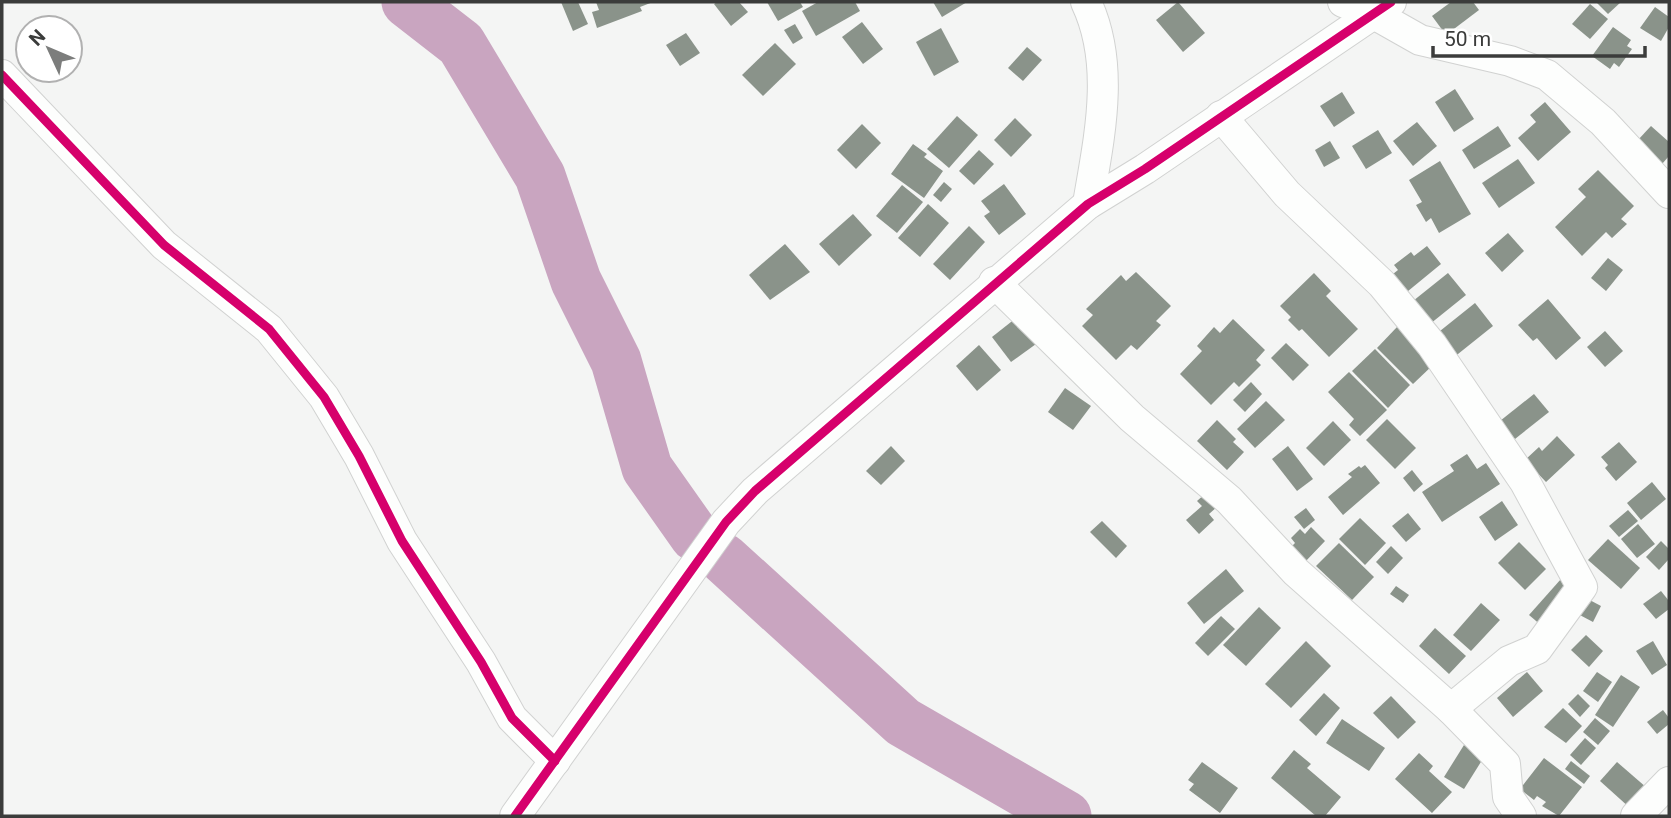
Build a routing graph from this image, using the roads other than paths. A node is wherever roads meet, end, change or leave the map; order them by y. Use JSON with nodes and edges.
{"nodes":[{"id":1,"x":1086,"y":2,"type":"edge"},
{"id":2,"x":1343,"y":2,"type":"edge"},
{"id":3,"x":1382,"y":8,"type":"edge"},
{"id":4,"x":2,"y":75,"type":"edge"},
{"id":5,"x":1221,"y":116,"type":"junction"},
{"id":6,"x":1669,"y":193,"type":"edge"},
{"id":7,"x":1088,"y":204,"type":"junction"},
{"id":8,"x":994,"y":282,"type":"junction"},
{"id":9,"x":1451,"y":709,"type":"junction"},
{"id":10,"x":555,"y":761,"type":"junction"},
{"id":11,"x":1669,"y":782,"type":"edge"},
{"id":12,"x":532,"y":803,"type":"edge"},
{"id":13,"x":515,"y":816,"type":"edge"},
{"id":14,"x":1521,"y":816,"type":"edge"},
{"id":15,"x":1636,"y":816,"type":"edge"}],
"edges":[{"from":1,"to":7,"type":"street"},
{"from":2,"to":3,"type":"street"},
{"from":3,"to":5,"type":"street"},
{"from":3,"to":6,"type":"street"},
{"from":4,"to":10,"type":"street"},
{"from":5,"to":7,"type":"street"},
{"from":5,"to":9,"type":"street"},
{"from":7,"to":8,"type":"street"},
{"from":8,"to":9,"type":"street"},
{"from":8,"to":10,"type":"street"},
{"from":9,"to":14,"type":"street"},
{"from":10,"to":12,"type":"street"},
{"from":11,"to":15,"type":"street"},
{"from":12,"to":13,"type":"street"}]}
